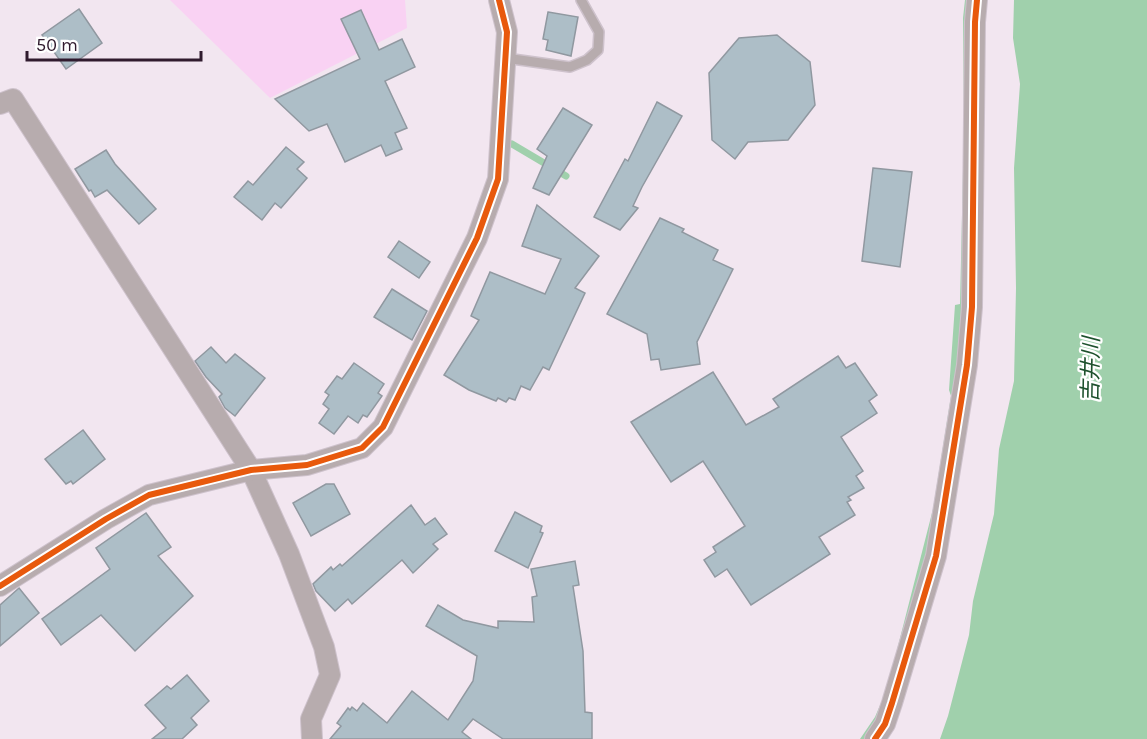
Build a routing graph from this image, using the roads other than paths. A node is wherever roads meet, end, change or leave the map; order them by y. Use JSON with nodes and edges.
{"nodes":[{"id":1,"x":500,"y":0,"type":"edge"},
{"id":2,"x":581,"y":0,"type":"edge"},
{"id":3,"x":977,"y":0,"type":"edge"},
{"id":4,"x":505,"y":58,"type":"junction"},
{"id":5,"x":1,"y":105,"type":"edge"},
{"id":6,"x":251,"y":470,"type":"junction"},
{"id":7,"x":0,"y":586,"type":"edge"},
{"id":8,"x":312,"y":739,"type":"edge"},
{"id":9,"x":875,"y":739,"type":"edge"}],
"edges":[{"from":1,"to":4,"type":"street"},
{"from":2,"to":4,"type":"lane"},
{"from":3,"to":9,"type":"street"},
{"from":4,"to":6,"type":"street"},
{"from":5,"to":6,"type":"street"},
{"from":6,"to":7,"type":"street"},
{"from":6,"to":8,"type":"street"}]}
